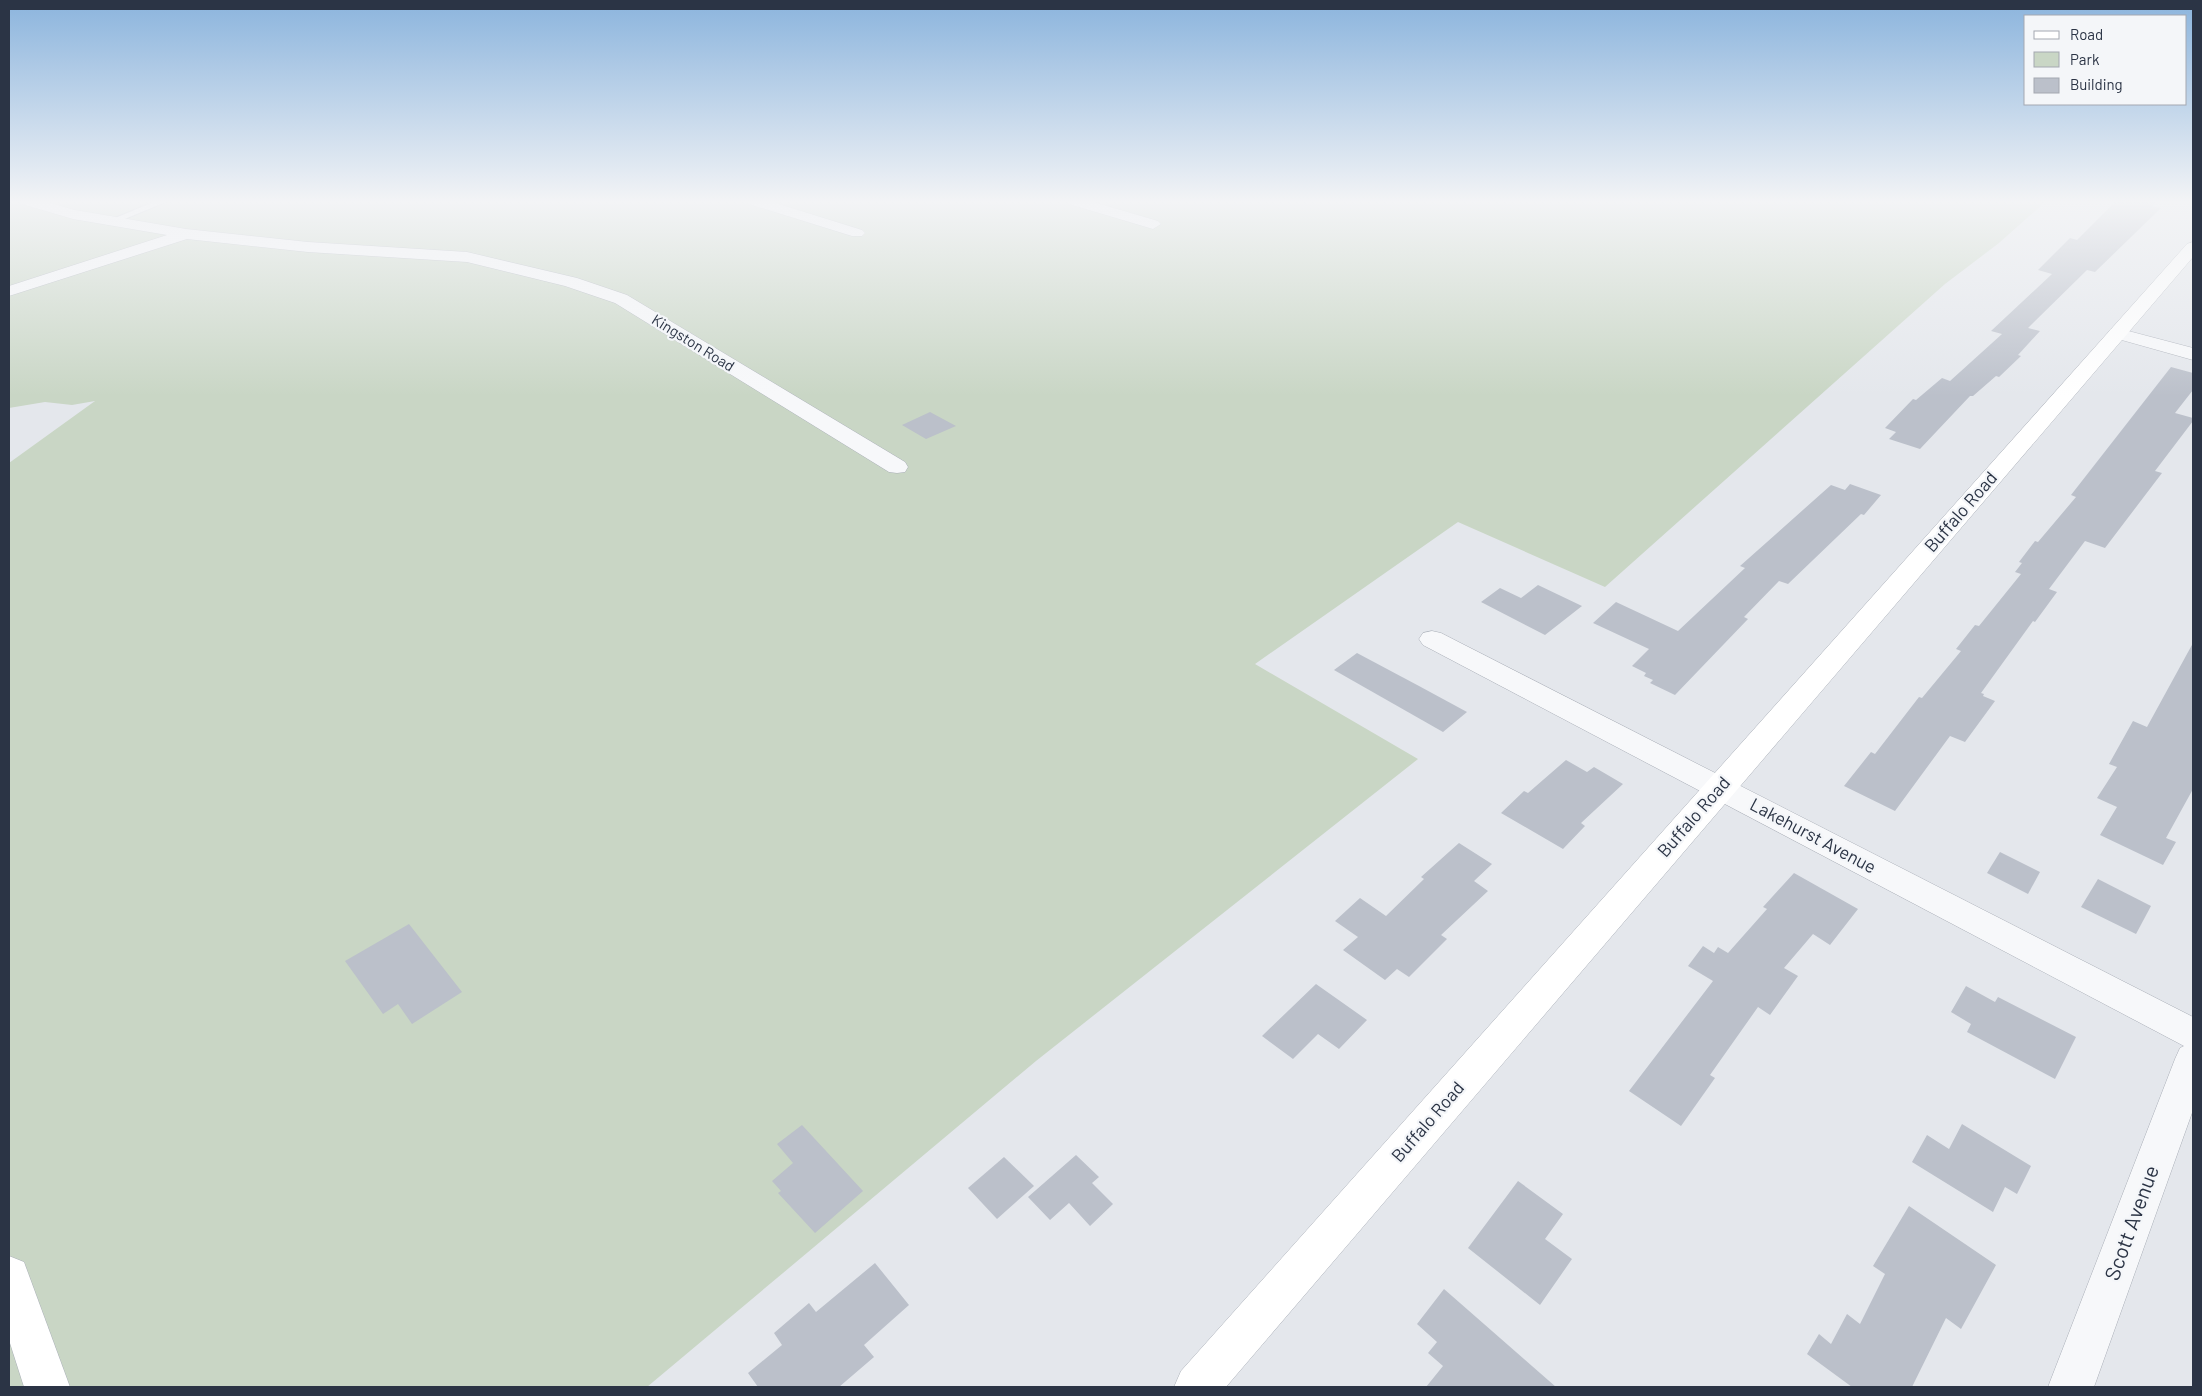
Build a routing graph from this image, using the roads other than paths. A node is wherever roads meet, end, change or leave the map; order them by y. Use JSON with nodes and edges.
{"nodes":[{"id":1,"x":86,"y":266,"type":"edge"},
{"id":2,"x":505,"y":266,"type":"edge"},
{"id":3,"x":2176,"y":266,"type":"edge"},
{"id":4,"x":9,"y":291,"type":"edge"},
{"id":5,"x":2118,"y":333,"type":"junction"},
{"id":6,"x":2193,"y":354,"type":"edge"},
{"id":7,"x":897,"y":467,"type":"dead end"},
{"id":8,"x":1432,"y":639,"type":"dead end"},
{"id":9,"x":1720,"y":787,"type":"junction"},
{"id":10,"x":2193,"y":1034,"type":"edge"},
{"id":11,"x":2193,"y":1059,"type":"edge"},
{"id":12,"x":9,"y":1277,"type":"edge"},
{"id":13,"x":47,"y":1387,"type":"edge"},
{"id":14,"x":1198,"y":1387,"type":"edge"},
{"id":15,"x":2071,"y":1387,"type":"edge"}],
"edges":[{"from":1,"to":4,"type":"street"},
{"from":2,"to":7,"type":"street","name":"Kingston Road"},
{"from":3,"to":5,"type":"street","name":"Buffalo Road"},
{"from":5,"to":6,"type":"street"},
{"from":5,"to":9,"type":"street","name":"Buffalo Road"},
{"from":8,"to":9,"type":"street","name":"Lakehurst Avenue"},
{"from":9,"to":10,"type":"street","name":"Lakehurst Avenue"},
{"from":9,"to":14,"type":"street","name":"Buffalo Road"},
{"from":11,"to":15,"type":"street","name":"Scott Avenue"},
{"from":12,"to":13,"type":"street"}]}
